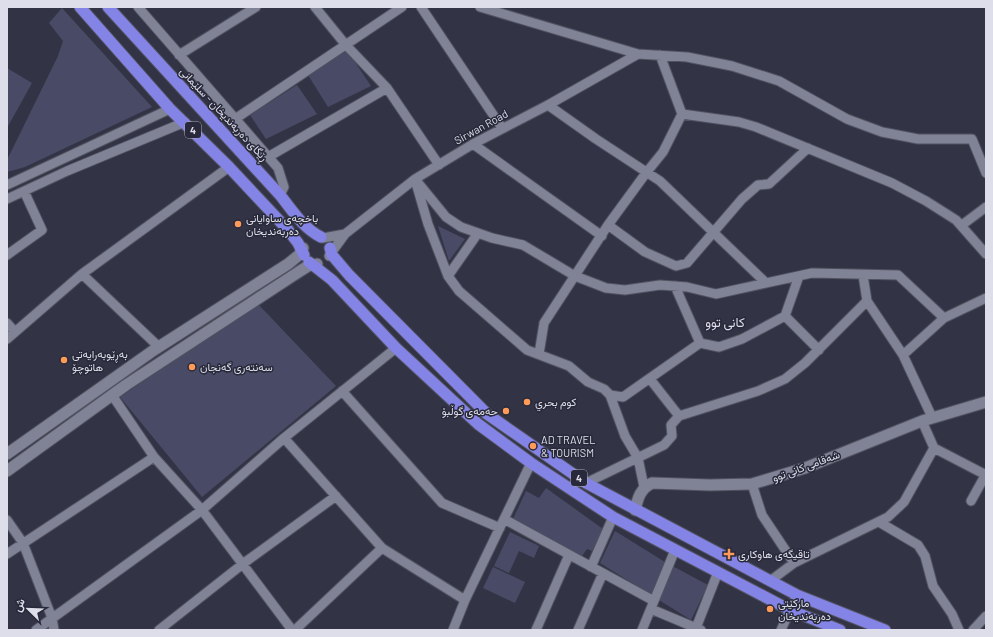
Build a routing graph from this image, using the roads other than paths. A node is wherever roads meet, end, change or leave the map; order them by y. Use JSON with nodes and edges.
{"nodes":[{"id":1,"x":80,"y":7,"type":"edge"},
{"id":2,"x":108,"y":7,"type":"edge"},
{"id":3,"x":256,"y":7,"type":"edge"},
{"id":4,"x":315,"y":7,"type":"edge"},
{"id":5,"x":402,"y":7,"type":"edge"},
{"id":6,"x":421,"y":7,"type":"edge"},
{"id":7,"x":480,"y":7,"type":"edge"},
{"id":8,"x":140,"y":8,"type":"edge"},
{"id":9,"x":345,"y":44,"type":"junction"},
{"id":10,"x":638,"y":54,"type":"junction"},
{"id":11,"x":179,"y":55,"type":"junction"},
{"id":12,"x":660,"y":55,"type":"junction"},
{"id":13,"x":387,"y":88,"type":"junction"},
{"id":14,"x":548,"y":105,"type":"junction"},
{"id":15,"x":170,"y":109,"type":"junction"},
{"id":16,"x":682,"y":114,"type":"junction"},
{"id":17,"x":235,"y":119,"type":"junction"},
{"id":18,"x":185,"y":122,"type":"junction"},
{"id":19,"x":502,"y":128,"type":"junction"},
{"id":20,"x":473,"y":144,"type":"junction"},
{"id":21,"x":808,"y":148,"type":"junction"},
{"id":22,"x":268,"y":157,"type":"junction"},
{"id":23,"x":439,"y":165,"type":"junction"},
{"id":24,"x":229,"y":167,"type":"junction"},
{"id":25,"x":646,"y":173,"type":"junction"},
{"id":26,"x":986,"y":173,"type":"edge"},
{"id":27,"x":415,"y":180,"type":"junction"},
{"id":28,"x":7,"y":186,"type":"edge"},
{"id":29,"x":24,"y":191,"type":"junction"},
{"id":30,"x":280,"y":194,"type":"junction"},
{"id":31,"x":7,"y":199,"type":"edge"},
{"id":32,"x":986,"y":207,"type":"edge"},
{"id":33,"x":608,"y":225,"type":"junction"},
{"id":34,"x":962,"y":225,"type":"junction"},
{"id":35,"x":714,"y":232,"type":"junction"},
{"id":36,"x":478,"y":233,"type":"junction"},
{"id":37,"x":345,"y":234,"type":"junction"},
{"id":38,"x":602,"y":236,"type":"junction"},
{"id":39,"x":322,"y":237,"type":"junction"},
{"id":40,"x":330,"y":252,"type":"junction"},
{"id":41,"x":986,"y":254,"type":"edge"},
{"id":42,"x":7,"y":255,"type":"edge"},
{"id":43,"x":308,"y":257,"type":"junction"},
{"id":44,"x":82,"y":274,"type":"junction"},
{"id":45,"x":863,"y":275,"type":"junction"},
{"id":46,"x":448,"y":276,"type":"junction"},
{"id":47,"x":574,"y":276,"type":"junction"},
{"id":48,"x":799,"y":276,"type":"junction"},
{"id":49,"x":765,"y":282,"type":"junction"},
{"id":50,"x":675,"y":286,"type":"junction"},
{"id":51,"x":986,"y":298,"type":"edge"},
{"id":52,"x":867,"y":301,"type":"junction"},
{"id":53,"x":785,"y":316,"type":"junction"},
{"id":54,"x":944,"y":318,"type":"junction"},
{"id":55,"x":7,"y":323,"type":"edge"},
{"id":56,"x":15,"y":332,"type":"junction"},
{"id":57,"x":7,"y":339,"type":"edge"},
{"id":58,"x":700,"y":343,"type":"junction"},
{"id":59,"x":159,"y":347,"type":"junction"},
{"id":60,"x":396,"y":348,"type":"junction"},
{"id":61,"x":819,"y":350,"type":"junction"},
{"id":62,"x":539,"y":354,"type":"junction"},
{"id":63,"x":903,"y":355,"type":"junction"},
{"id":64,"x":650,"y":379,"type":"junction"},
{"id":65,"x":342,"y":391,"type":"junction"},
{"id":66,"x":112,"y":395,"type":"junction"},
{"id":67,"x":610,"y":395,"type":"junction"},
{"id":68,"x":986,"y":402,"type":"edge"},
{"id":69,"x":679,"y":416,"type":"junction"},
{"id":70,"x":927,"y":419,"type":"junction"},
{"id":71,"x":284,"y":438,"type":"junction"},
{"id":72,"x":934,"y":448,"type":"junction"},
{"id":73,"x":7,"y":454,"type":"edge"},
{"id":74,"x":154,"y":457,"type":"junction"},
{"id":75,"x":638,"y":458,"type":"junction"},
{"id":76,"x":531,"y":463,"type":"junction"},
{"id":77,"x":7,"y":471,"type":"edge"},
{"id":78,"x":985,"y":477,"type":"edge"},
{"id":79,"x":586,"y":483,"type":"junction"},
{"id":80,"x":752,"y":484,"type":"junction"},
{"id":81,"x":644,"y":487,"type":"junction"},
{"id":82,"x":336,"y":496,"type":"junction"},
{"id":83,"x":971,"y":501,"type":"dead end"},
{"id":84,"x":202,"y":510,"type":"junction"},
{"id":85,"x":635,"y":510,"type":"junction"},
{"id":86,"x":613,"y":517,"type":"junction"},
{"id":87,"x":7,"y":520,"type":"edge"},
{"id":88,"x":879,"y":522,"type":"junction"},
{"id":89,"x":502,"y":524,"type":"junction"},
{"id":90,"x":23,"y":543,"type":"junction"},
{"id":91,"x":382,"y":548,"type":"junction"},
{"id":92,"x":675,"y":550,"type":"junction"},
{"id":93,"x":7,"y":554,"type":"edge"},
{"id":94,"x":569,"y":555,"type":"junction"},
{"id":95,"x":794,"y":563,"type":"junction"},
{"id":96,"x":244,"y":564,"type":"junction"},
{"id":97,"x":591,"y":567,"type":"junction"},
{"id":98,"x":718,"y":572,"type":"junction"},
{"id":99,"x":602,"y":573,"type":"junction"},
{"id":100,"x":770,"y":580,"type":"junction"},
{"id":101,"x":797,"y":595,"type":"junction"},
{"id":102,"x":465,"y":600,"type":"junction"},
{"id":103,"x":653,"y":605,"type":"junction"},
{"id":104,"x":790,"y":610,"type":"junction"},
{"id":105,"x":986,"y":616,"type":"edge"},
{"id":106,"x":52,"y":618,"type":"junction"},
{"id":107,"x":699,"y":629,"type":"edge"},
{"id":108,"x":36,"y":630,"type":"edge"},
{"id":109,"x":54,"y":630,"type":"edge"},
{"id":110,"x":159,"y":630,"type":"edge"},
{"id":111,"x":294,"y":630,"type":"edge"},
{"id":112,"x":453,"y":630,"type":"edge"},
{"id":113,"x":536,"y":630,"type":"edge"},
{"id":114,"x":578,"y":630,"type":"edge"},
{"id":115,"x":642,"y":630,"type":"edge"},
{"id":116,"x":781,"y":630,"type":"edge"},
{"id":117,"x":840,"y":630,"type":"edge"},
{"id":118,"x":885,"y":630,"type":"edge"},
{"id":119,"x":959,"y":630,"type":"edge"},
{"id":120,"x":973,"y":630,"type":"edge"}],
"edges":[{"from":1,"to":15,"type":"highway","number":"4"},
{"from":2,"to":30,"type":"highway","name":"ڕێگای دەربەندیخان - سلێمانی","number":"4"},
{"from":3,"to":11,"type":"street"},
{"from":4,"to":9,"type":"street"},
{"from":5,"to":9,"type":"street"},
{"from":6,"to":19,"type":"street"},
{"from":7,"to":10,"type":"street"},
{"from":8,"to":11,"type":"street"},
{"from":9,"to":13,"type":"street"},
{"from":9,"to":17,"type":"street"},
{"from":10,"to":12,"type":"street"},
{"from":10,"to":14,"type":"street","name":"Sirwan Road"},
{"from":11,"to":17,"type":"street"},
{"from":12,"to":16,"type":"street"},
{"from":12,"to":26,"type":"street"},
{"from":13,"to":22,"type":"street"},
{"from":13,"to":23,"type":"street"},
{"from":14,"to":19,"type":"street","name":"Sirwan Road"},
{"from":14,"to":25,"type":"street"},
{"from":15,"to":18,"type":"highway","number":"4"},
{"from":15,"to":28,"type":"street"},
{"from":16,"to":21,"type":"street"},
{"from":16,"to":25,"type":"street"},
{"from":17,"to":22,"type":"street"},
{"from":18,"to":24,"type":"highway","number":"4"},
{"from":18,"to":29,"type":"street"},
{"from":19,"to":20,"type":"street","name":"Sirwan Road"},
{"from":20,"to":23,"type":"street","name":"Sirwan Road"},
{"from":20,"to":38,"type":"street"},
{"from":21,"to":34,"type":"street"},
{"from":21,"to":35,"type":"street"},
{"from":22,"to":30,"type":"street"},
{"from":23,"to":27,"type":"street","name":"Sirwan Road"},
{"from":24,"to":43,"type":"highway","number":"4"},
{"from":24,"to":44,"type":"street"},
{"from":25,"to":33,"type":"street"},
{"from":25,"to":35,"type":"street"},
{"from":27,"to":36,"type":"street"},
{"from":27,"to":37,"type":"street","name":"Sirwan Road"},
{"from":27,"to":46,"type":"street"},
{"from":29,"to":31,"type":"street"},
{"from":29,"to":42,"type":"street"},
{"from":30,"to":39,"type":"highway","name":"ڕێگای دەربەندیخان - سلێمانی","number":"4"},
{"from":32,"to":34,"type":"street"},
{"from":33,"to":35,"type":"street"},
{"from":33,"to":38,"type":"street"},
{"from":34,"to":41,"type":"street"},
{"from":35,"to":49,"type":"street"},
{"from":36,"to":46,"type":"street"},
{"from":36,"to":47,"type":"street"},
{"from":37,"to":39,"type":"street","name":"Sirwan Road"},
{"from":37,"to":40,"type":"street","name":"Sirwan Road"},
{"from":38,"to":47,"type":"street"},
{"from":39,"to":40,"type":"highway","number":"4"},
{"from":39,"to":43,"type":"highway"},
{"from":40,"to":43,"type":"highway"},
{"from":40,"to":79,"type":"highway","number":"4"},
{"from":43,"to":59,"type":"street"},
{"from":43,"to":60,"type":"highway","number":"4"},
{"from":43,"to":66,"type":"street"},
{"from":44,"to":56,"type":"street"},
{"from":44,"to":59,"type":"street"},
{"from":45,"to":48,"type":"street"},
{"from":45,"to":52,"type":"street"},
{"from":45,"to":54,"type":"street"},
{"from":46,"to":62,"type":"street"},
{"from":47,"to":50,"type":"street"},
{"from":47,"to":62,"type":"street"},
{"from":48,"to":49,"type":"street"},
{"from":48,"to":53,"type":"street"},
{"from":49,"to":50,"type":"street"},
{"from":50,"to":58,"type":"street"},
{"from":51,"to":54,"type":"street"},
{"from":52,"to":61,"type":"street"},
{"from":52,"to":63,"type":"street"},
{"from":53,"to":58,"type":"street"},
{"from":53,"to":61,"type":"street"},
{"from":54,"to":63,"type":"street"},
{"from":55,"to":56,"type":"street"},
{"from":56,"to":57,"type":"street"},
{"from":58,"to":64,"type":"street"},
{"from":59,"to":73,"type":"street"},
{"from":60,"to":65,"type":"street"},
{"from":60,"to":76,"type":"highway","number":"4"},
{"from":61,"to":69,"type":"street"},
{"from":62,"to":67,"type":"street"},
{"from":63,"to":70,"type":"street"},
{"from":64,"to":67,"type":"street"},
{"from":64,"to":69,"type":"street"},
{"from":65,"to":71,"type":"street"},
{"from":65,"to":89,"type":"street"},
{"from":66,"to":74,"type":"street"},
{"from":66,"to":77,"type":"street"},
{"from":67,"to":75,"type":"street"},
{"from":68,"to":70,"type":"street","name":"شەقامی کانی توو"},
{"from":69,"to":75,"type":"street"},
{"from":70,"to":72,"type":"street"},
{"from":70,"to":80,"type":"street","name":"شەقامی کانی توو"},
{"from":71,"to":82,"type":"street"},
{"from":71,"to":84,"type":"street"},
{"from":72,"to":78,"type":"street"},
{"from":72,"to":88,"type":"street"},
{"from":74,"to":84,"type":"street"},
{"from":74,"to":90,"type":"street"},
{"from":75,"to":79,"type":"street"},
{"from":75,"to":81,"type":"street"},
{"from":76,"to":86,"type":"highway","number":"4"},
{"from":76,"to":89,"type":"street"},
{"from":78,"to":83,"type":"street"},
{"from":79,"to":85,"type":"highway","number":"4"},
{"from":80,"to":81,"type":"street","name":"شەقامی کانی توو"},
{"from":80,"to":95,"type":"street"},
{"from":81,"to":85,"type":"street"},
{"from":82,"to":91,"type":"street"},
{"from":82,"to":96,"type":"street"},
{"from":84,"to":96,"type":"street"},
{"from":84,"to":106,"type":"street"},
{"from":85,"to":100,"type":"highway","number":"4"},
{"from":86,"to":92,"type":"highway","number":"4"},
{"from":86,"to":97,"type":"street"},
{"from":87,"to":90,"type":"street"},
{"from":88,"to":95,"type":"street"},
{"from":88,"to":119,"type":"street"},
{"from":89,"to":94,"type":"street"},
{"from":89,"to":102,"type":"street"},
{"from":90,"to":93,"type":"street"},
{"from":90,"to":106,"type":"street"},
{"from":91,"to":102,"type":"street"},
{"from":91,"to":111,"type":"street"},
{"from":92,"to":98,"type":"highway","number":"4"},
{"from":92,"to":103,"type":"street"},
{"from":94,"to":97,"type":"street"},
{"from":94,"to":113,"type":"street"},
{"from":95,"to":100,"type":"street"},
{"from":96,"to":110,"type":"street"},
{"from":96,"to":111,"type":"street"},
{"from":97,"to":99,"type":"street"},
{"from":98,"to":104,"type":"highway","number":"4"},
{"from":98,"to":107,"type":"street"},
{"from":99,"to":103,"type":"street"},
{"from":99,"to":114,"type":"street"},
{"from":100,"to":101,"type":"highway","number":"4"},
{"from":101,"to":104,"type":"street"},
{"from":101,"to":118,"type":"highway","number":"4"},
{"from":102,"to":112,"type":"street"},
{"from":103,"to":107,"type":"street"},
{"from":103,"to":115,"type":"street"},
{"from":104,"to":116,"type":"street"},
{"from":104,"to":117,"type":"highway","number":"4"},
{"from":105,"to":120,"type":"street"},
{"from":106,"to":108,"type":"street"},
{"from":106,"to":109,"type":"street"}]}
